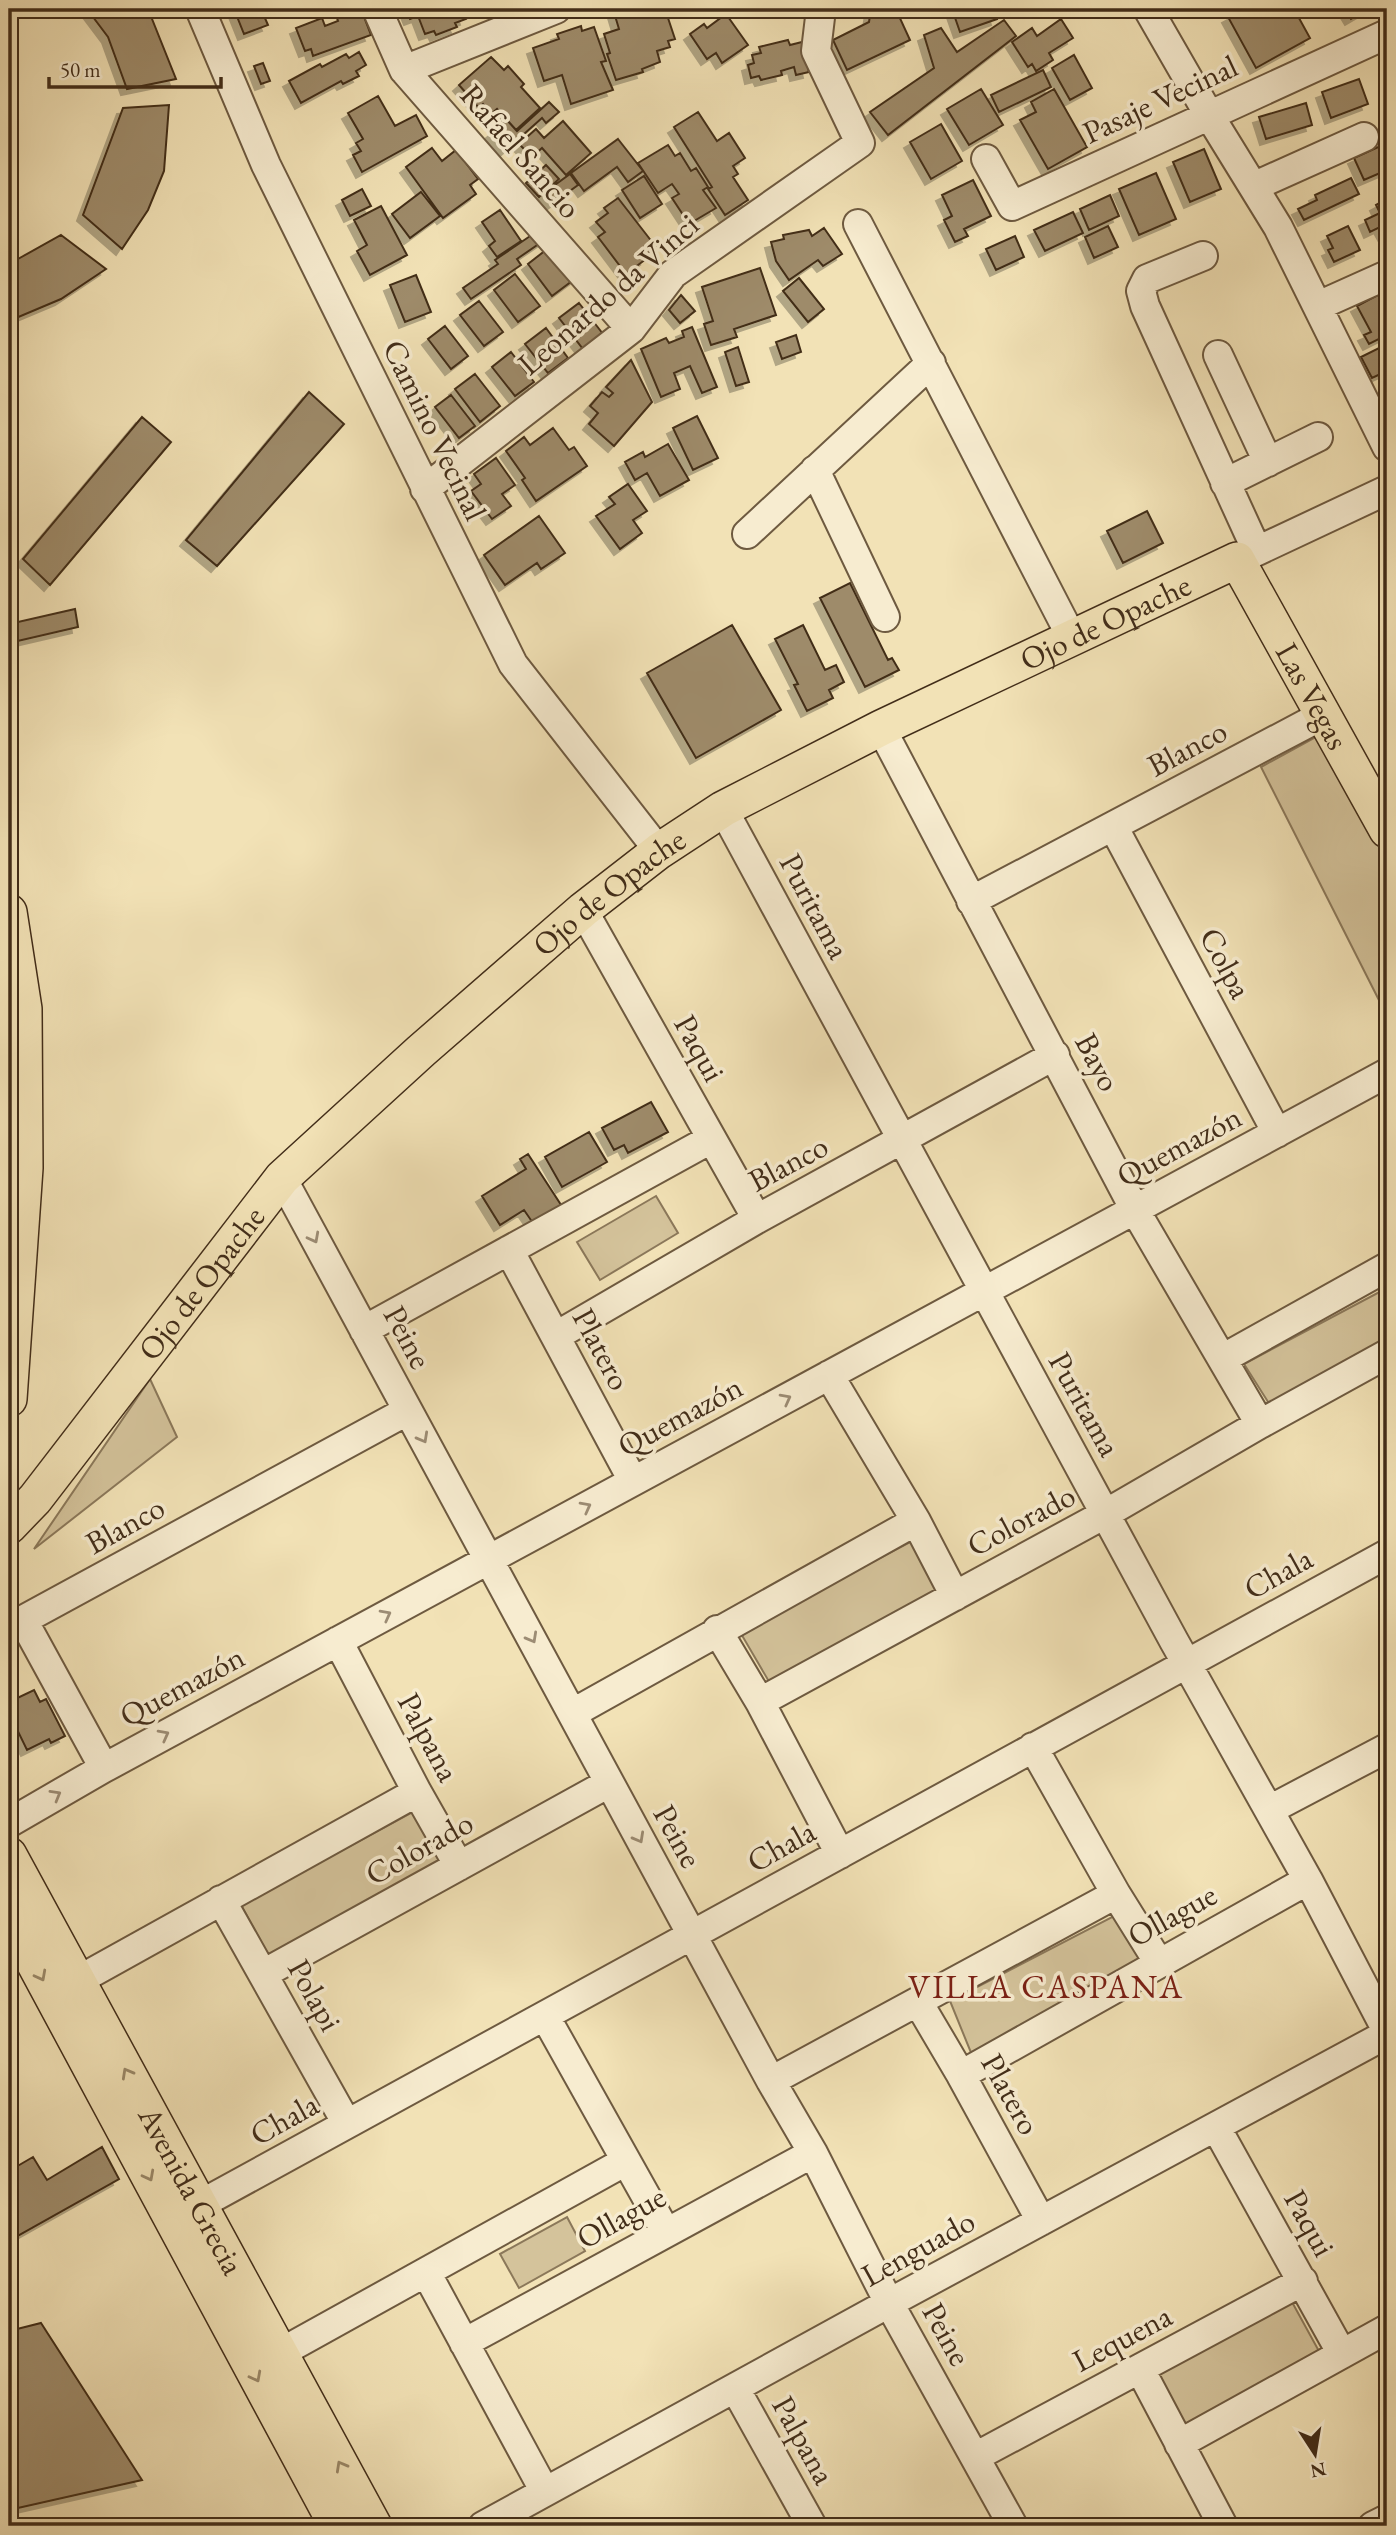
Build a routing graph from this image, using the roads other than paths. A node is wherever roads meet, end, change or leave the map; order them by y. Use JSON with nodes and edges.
{"nodes":[{"id":1,"x":200,"y":9,"type":"edge"},
{"id":2,"x":377,"y":9,"type":"edge"},
{"id":3,"x":556,"y":9,"type":"edge"},
{"id":4,"x":821,"y":9,"type":"edge"},
{"id":5,"x":1148,"y":9,"type":"edge"},
{"id":6,"x":1387,"y":34,"type":"edge"},
{"id":7,"x":404,"y":70,"type":"junction"},
{"id":8,"x":1209,"y":115,"type":"junction"},
{"id":9,"x":1364,"y":137,"type":"dead end"},
{"id":10,"x":986,"y":159,"type":"dead end"},
{"id":11,"x":1255,"y":186,"type":"junction"},
{"id":12,"x":858,"y":224,"type":"dead end"},
{"id":13,"x":1203,"y":256,"type":"dead end"},
{"id":14,"x":1387,"y":275,"type":"edge"},
{"id":15,"x":1318,"y":306,"type":"junction"},
{"id":16,"x":631,"y":329,"type":"junction"},
{"id":17,"x":1217,"y":355,"type":"dead end"},
{"id":18,"x":931,"y":363,"type":"junction"},
{"id":19,"x":1318,"y":437,"type":"dead end"},
{"id":20,"x":1387,"y":447,"type":"edge"},
{"id":21,"x":1268,"y":462,"type":"junction"},
{"id":22,"x":815,"y":470,"type":"junction"},
{"id":23,"x":1224,"y":483,"type":"junction"},
{"id":24,"x":425,"y":489,"type":"junction"},
{"id":25,"x":1385,"y":496,"type":"edge"},
{"id":26,"x":747,"y":534,"type":"dead end"},
{"id":27,"x":1247,"y":556,"type":"junction"},
{"id":28,"x":885,"y":617,"type":"dead end"},
{"id":29,"x":1072,"y":638,"type":"junction"},
{"id":30,"x":1323,"y":715,"type":"junction"},
{"id":31,"x":881,"y":729,"type":"junction"},
{"id":32,"x":723,"y":809,"type":"junction"},
{"id":33,"x":1113,"y":826,"type":"junction"},
{"id":34,"x":1387,"y":830,"type":"edge"},
{"id":35,"x":659,"y":851,"type":"junction"},
{"id":36,"x":971,"y":901,"type":"junction"},
{"id":37,"x":583,"y":910,"type":"junction"},
{"id":38,"x":9,"y":912,"type":"edge"},
{"id":39,"x":1055,"y":1055,"type":"junction"},
{"id":40,"x":1387,"y":1073,"type":"edge"},
{"id":41,"x":1277,"y":1133,"type":"junction"},
{"id":42,"x":711,"y":1139,"type":"junction"},
{"id":43,"x":902,"y":1142,"type":"junction"},
{"id":44,"x":282,"y":1178,"type":"junction"},
{"id":45,"x":1135,"y":1210,"type":"junction"},
{"id":46,"x":757,"y":1219,"type":"junction"},
{"id":47,"x":509,"y":1250,"type":"junction"},
{"id":48,"x":1387,"y":1267,"type":"edge"},
{"id":49,"x":984,"y":1292,"type":"junction"},
{"id":50,"x":364,"y":1330,"type":"junction"},
{"id":51,"x":556,"y":1336,"type":"junction"},
{"id":52,"x":1387,"y":1354,"type":"edge"},
{"id":53,"x":1222,"y":1359,"type":"junction"},
{"id":54,"x":829,"y":1375,"type":"junction"},
{"id":55,"x":9,"y":1399,"type":"edge"},
{"id":56,"x":407,"y":1410,"type":"junction"},
{"id":57,"x":1260,"y":1423,"type":"junction"},
{"id":58,"x":633,"y":1482,"type":"junction"},
{"id":59,"x":1105,"y":1514,"type":"junction"},
{"id":60,"x":916,"y":1521,"type":"junction"},
{"id":61,"x":9,"y":1526,"type":"edge"},
{"id":62,"x":1387,"y":1554,"type":"edge"},
{"id":63,"x":489,"y":1559,"type":"junction"},
{"id":64,"x":955,"y":1596,"type":"junction"},
{"id":65,"x":717,"y":1630,"type":"junction"},
{"id":66,"x":338,"y":1641,"type":"junction"},
{"id":67,"x":1187,"y":1664,"type":"junction"},
{"id":68,"x":760,"y":1702,"type":"junction"},
{"id":69,"x":573,"y":1713,"type":"junction"},
{"id":70,"x":1033,"y":1747,"type":"junction"},
{"id":71,"x":1387,"y":1748,"type":"edge"},
{"id":72,"x":104,"y":1768,"type":"junction"},
{"id":73,"x":608,"y":1783,"type":"junction"},
{"id":74,"x":417,"y":1792,"type":"junction"},
{"id":75,"x":1269,"y":1810,"type":"junction"},
{"id":76,"x":9,"y":1823,"type":"edge"},
{"id":77,"x":839,"y":1854,"type":"junction"},
{"id":78,"x":9,"y":1855,"type":"edge"},
{"id":79,"x":459,"y":1866,"type":"junction"},
{"id":80,"x":1308,"y":1880,"type":"junction"},
{"id":81,"x":1116,"y":1894,"type":"junction"},
{"id":82,"x":221,"y":1900,"type":"junction"},
{"id":83,"x":12,"y":1926,"type":"edge"},
{"id":84,"x":692,"y":1934,"type":"junction"},
{"id":85,"x":1159,"y":1963,"type":"junction"},
{"id":86,"x":263,"y":1975,"type":"junction"},
{"id":87,"x":77,"y":1981,"type":"junction"},
{"id":88,"x":918,"y":2002,"type":"junction"},
{"id":89,"x":545,"y":2016,"type":"junction"},
{"id":90,"x":1387,"y":2032,"type":"edge"},
{"id":91,"x":961,"y":2075,"type":"junction"},
{"id":92,"x":771,"y":2081,"type":"junction"},
{"id":93,"x":347,"y":2124,"type":"junction"},
{"id":94,"x":1216,"y":2127,"type":"junction"},
{"id":95,"x":813,"y":2153,"type":"junction"},
{"id":96,"x":626,"y":2161,"type":"junction"},
{"id":97,"x":186,"y":2213,"type":"junction"},
{"id":98,"x":1041,"y":2221,"type":"junction"},
{"id":99,"x":666,"y":2232,"type":"junction"},
{"id":100,"x":426,"y":2272,"type":"junction"},
{"id":101,"x":1303,"y":2281,"type":"junction"},
{"id":102,"x":890,"y":2303,"type":"junction"},
{"id":103,"x":1387,"y":2329,"type":"edge"},
{"id":104,"x":464,"y":2343,"type":"junction"},
{"id":105,"x":280,"y":2353,"type":"junction"},
{"id":106,"x":1342,"y":2354,"type":"junction"},
{"id":107,"x":1140,"y":2369,"type":"junction"},
{"id":108,"x":735,"y":2388,"type":"junction"},
{"id":109,"x":1179,"y":2444,"type":"junction"},
{"id":110,"x":975,"y":2457,"type":"junction"},
{"id":111,"x":545,"y":2492,"type":"junction"},
{"id":112,"x":1387,"y":2519,"type":"edge"},
{"id":113,"x":337,"y":2526,"type":"edge"},
{"id":114,"x":374,"y":2526,"type":"edge"},
{"id":115,"x":483,"y":2526,"type":"edge"},
{"id":116,"x":812,"y":2526,"type":"edge"},
{"id":117,"x":1012,"y":2526,"type":"edge"},
{"id":118,"x":1223,"y":2526,"type":"edge"},
{"id":119,"x":1373,"y":2526,"type":"edge"}],
"edges":[{"from":1,"to":24,"type":"street","name":"Camino Vecinal"},
{"from":2,"to":7,"type":"street","name":"Rafael Sancio"},
{"from":3,"to":7,"type":"street"},
{"from":4,"to":16,"type":"street","name":"Leonardo da Vinci"},
{"from":5,"to":8,"type":"street"},
{"from":6,"to":8,"type":"street","name":"Pasaje Vecinal"},
{"from":7,"to":16,"type":"street","name":"Rafael Sancio"},
{"from":8,"to":10,"type":"street","name":"Pasaje Vecinal"},
{"from":8,"to":11,"type":"street"},
{"from":9,"to":11,"type":"street"},
{"from":11,"to":15,"type":"street"},
{"from":12,"to":18,"type":"street"},
{"from":13,"to":23,"type":"street"},
{"from":14,"to":15,"type":"street"},
{"from":15,"to":20,"type":"street"},
{"from":16,"to":24,"type":"street","name":"Leonardo da Vinci"},
{"from":17,"to":21,"type":"street"},
{"from":18,"to":22,"type":"street"},
{"from":18,"to":29,"type":"street"},
{"from":19,"to":21,"type":"street"},
{"from":21,"to":23,"type":"street"},
{"from":22,"to":26,"type":"street"},
{"from":22,"to":28,"type":"street"},
{"from":23,"to":27,"type":"street"},
{"from":24,"to":35,"type":"street","name":"Camino Vecinal"},
{"from":25,"to":27,"type":"street","name":"Ojo de Opache"},
{"from":27,"to":29,"type":"main road","name":"Ojo de Opache"},
{"from":27,"to":30,"type":"main road","name":"Las Vegas"},
{"from":29,"to":31,"type":"main road","name":"Ojo de Opache"},
{"from":30,"to":33,"type":"street","name":"Blanco"},
{"from":30,"to":34,"type":"main road","name":"Las Vegas"},
{"from":31,"to":32,"type":"main road","name":"Ojo de Opache"},
{"from":31,"to":36,"type":"street","name":"Bayo"},
{"from":32,"to":35,"type":"main road","name":"Ojo de Opache"},
{"from":32,"to":43,"type":"street","name":"Puritama"},
{"from":33,"to":36,"type":"street","name":"Blanco"},
{"from":33,"to":41,"type":"street","name":"Colpa"},
{"from":35,"to":37,"type":"main road","name":"Ojo de Opache"},
{"from":36,"to":39,"type":"street","name":"Bayo"},
{"from":37,"to":42,"type":"street","name":"Paqui"},
{"from":37,"to":44,"type":"main road","name":"Ojo de Opache"},
{"from":38,"to":55,"type":"main road"},
{"from":39,"to":43,"type":"street","name":"Blanco"},
{"from":39,"to":45,"type":"street","name":"Bayo"},
{"from":40,"to":41,"type":"street","name":"Quemazón"},
{"from":41,"to":45,"type":"street","name":"Quemazón"},
{"from":42,"to":46,"type":"street","name":"Paqui"},
{"from":42,"to":47,"type":"street","name":"Blanco"},
{"from":43,"to":46,"type":"street","name":"Blanco"},
{"from":43,"to":49,"type":"street","name":"Puritama"},
{"from":44,"to":50,"type":"street","name":"Peine","one_way":true},
{"from":44,"to":61,"type":"main road","name":"Ojo de Opache"},
{"from":45,"to":49,"type":"street","name":"Quemazón"},
{"from":45,"to":53,"type":"street","name":"Bayo"},
{"from":46,"to":51,"type":"street","name":"Blanco"},
{"from":47,"to":50,"type":"street","name":"Blanco"},
{"from":47,"to":51,"type":"street","name":"Platero"},
{"from":48,"to":53,"type":"street"},
{"from":49,"to":54,"type":"street","name":"Quemazón"},
{"from":49,"to":59,"type":"street","name":"Puritama"},
{"from":50,"to":56,"type":"street","name":"Peine"},
{"from":51,"to":58,"type":"street","name":"Platero"},
{"from":52,"to":57,"type":"street","name":"Colorado"},
{"from":53,"to":57,"type":"street","name":"Bayo"},
{"from":58,"to":54,"type":"street","name":"Quemazón","one_way":true},
{"from":54,"to":60,"type":"street"},
{"from":56,"to":63,"type":"street","name":"Peine","one_way":true},
{"from":56,"to":72,"type":"street","name":"Blanco"},
{"from":57,"to":59,"type":"street","name":"Colorado"},
{"from":63,"to":58,"type":"street","name":"Quemazón","one_way":true},
{"from":59,"to":64,"type":"street","name":"Colorado"},
{"from":59,"to":67,"type":"street","name":"Puritama"},
{"from":60,"to":64,"type":"street"},
{"from":60,"to":65,"type":"street","name":"Colorado"},
{"from":62,"to":67,"type":"street","name":"Chala"},
{"from":66,"to":63,"type":"street","name":"Quemazón","one_way":true},
{"from":63,"to":69,"type":"street","name":"Peine","one_way":true},
{"from":64,"to":68,"type":"street","name":"Colorado"},
{"from":65,"to":68,"type":"street"},
{"from":65,"to":69,"type":"street","name":"Colorado"},
{"from":72,"to":66,"type":"street","name":"Quemazón","one_way":true},
{"from":66,"to":74,"type":"street","name":"Palpana"},
{"from":67,"to":70,"type":"street","name":"Chala"},
{"from":67,"to":75,"type":"street","name":"Puritama"},
{"from":68,"to":77,"type":"street"},
{"from":69,"to":73,"type":"street","name":"Peine"},
{"from":70,"to":77,"type":"street","name":"Chala"},
{"from":70,"to":81,"type":"street"},
{"from":71,"to":75,"type":"street"},
{"from":76,"to":72,"type":"street","name":"Quemazón","one_way":true},
{"from":73,"to":79,"type":"street","name":"Colorado"},
{"from":73,"to":84,"type":"street","name":"Peine","one_way":true},
{"from":74,"to":79,"type":"street","name":"Palpana"},
{"from":74,"to":82,"type":"street","name":"Colorado"},
{"from":75,"to":80,"type":"street","name":"Puritama"},
{"from":77,"to":84,"type":"street","name":"Chala"},
{"from":78,"to":87,"type":"main road","name":"Avenida Grecia"},
{"from":79,"to":86,"type":"street","name":"Colorado"},
{"from":80,"to":85,"type":"street","name":"Ollague"},
{"from":80,"to":90,"type":"street","name":"Puritama"},
{"from":81,"to":85,"type":"street"},
{"from":81,"to":88,"type":"street","name":"Ollague"},
{"from":82,"to":86,"type":"street","name":"Polapi"},
{"from":82,"to":87,"type":"street","name":"Colorado"},
{"from":83,"to":97,"type":"main road","name":"Avenida Grecia","one_way":true},
{"from":84,"to":89,"type":"street","name":"Chala"},
{"from":84,"to":92,"type":"street","name":"Peine"},
{"from":85,"to":91,"type":"street","name":"Ollague"},
{"from":86,"to":93,"type":"street","name":"Polapi"},
{"from":97,"to":87,"type":"main road","name":"Avenida Grecia","one_way":true},
{"from":88,"to":91,"type":"street","name":"Platero"},
{"from":88,"to":92,"type":"street","name":"Ollague"},
{"from":89,"to":93,"type":"street","name":"Chala"},
{"from":89,"to":96,"type":"street"},
{"from":90,"to":94,"type":"street","name":"Lenguado"},
{"from":91,"to":98,"type":"street","name":"Platero"},
{"from":92,"to":95,"type":"street","name":"Peine"},
{"from":93,"to":97,"type":"street","name":"Chala"},
{"from":94,"to":98,"type":"street","name":"Lenguado"},
{"from":94,"to":101,"type":"street","name":"Paqui"},
{"from":95,"to":99,"type":"street","name":"Ollague"},
{"from":95,"to":102,"type":"street","name":"Peine"},
{"from":96,"to":99,"type":"street"},
{"from":96,"to":100,"type":"street","name":"Ollague"},
{"from":97,"to":105,"type":"main road","name":"Avenida Grecia"},
{"from":97,"to":113,"type":"main road","name":"Avenida Grecia","one_way":true},
{"from":98,"to":102,"type":"street","name":"Lenguado"},
{"from":99,"to":104,"type":"street","name":"Ollague"},
{"from":100,"to":104,"type":"street"},
{"from":100,"to":105,"type":"street","name":"Ollague"},
{"from":101,"to":106,"type":"street","name":"Paqui"},
{"from":101,"to":107,"type":"street","name":"Lequena"},
{"from":102,"to":108,"type":"street","name":"Lenguado"},
{"from":102,"to":110,"type":"street","name":"Peine"},
{"from":103,"to":106,"type":"street"},
{"from":104,"to":111,"type":"street"},
{"from":114,"to":105,"type":"main road","name":"Avenida Grecia","one_way":true},
{"from":106,"to":109,"type":"street"},
{"from":107,"to":109,"type":"street"},
{"from":107,"to":110,"type":"street","name":"Lequena"},
{"from":108,"to":111,"type":"street","name":"Lenguado"},
{"from":108,"to":116,"type":"street","name":"Palpana"},
{"from":109,"to":118,"type":"street"},
{"from":110,"to":117,"type":"street","name":"Peine"},
{"from":111,"to":115,"type":"street","name":"Lenguado"},
{"from":112,"to":119,"type":"street"}]}
